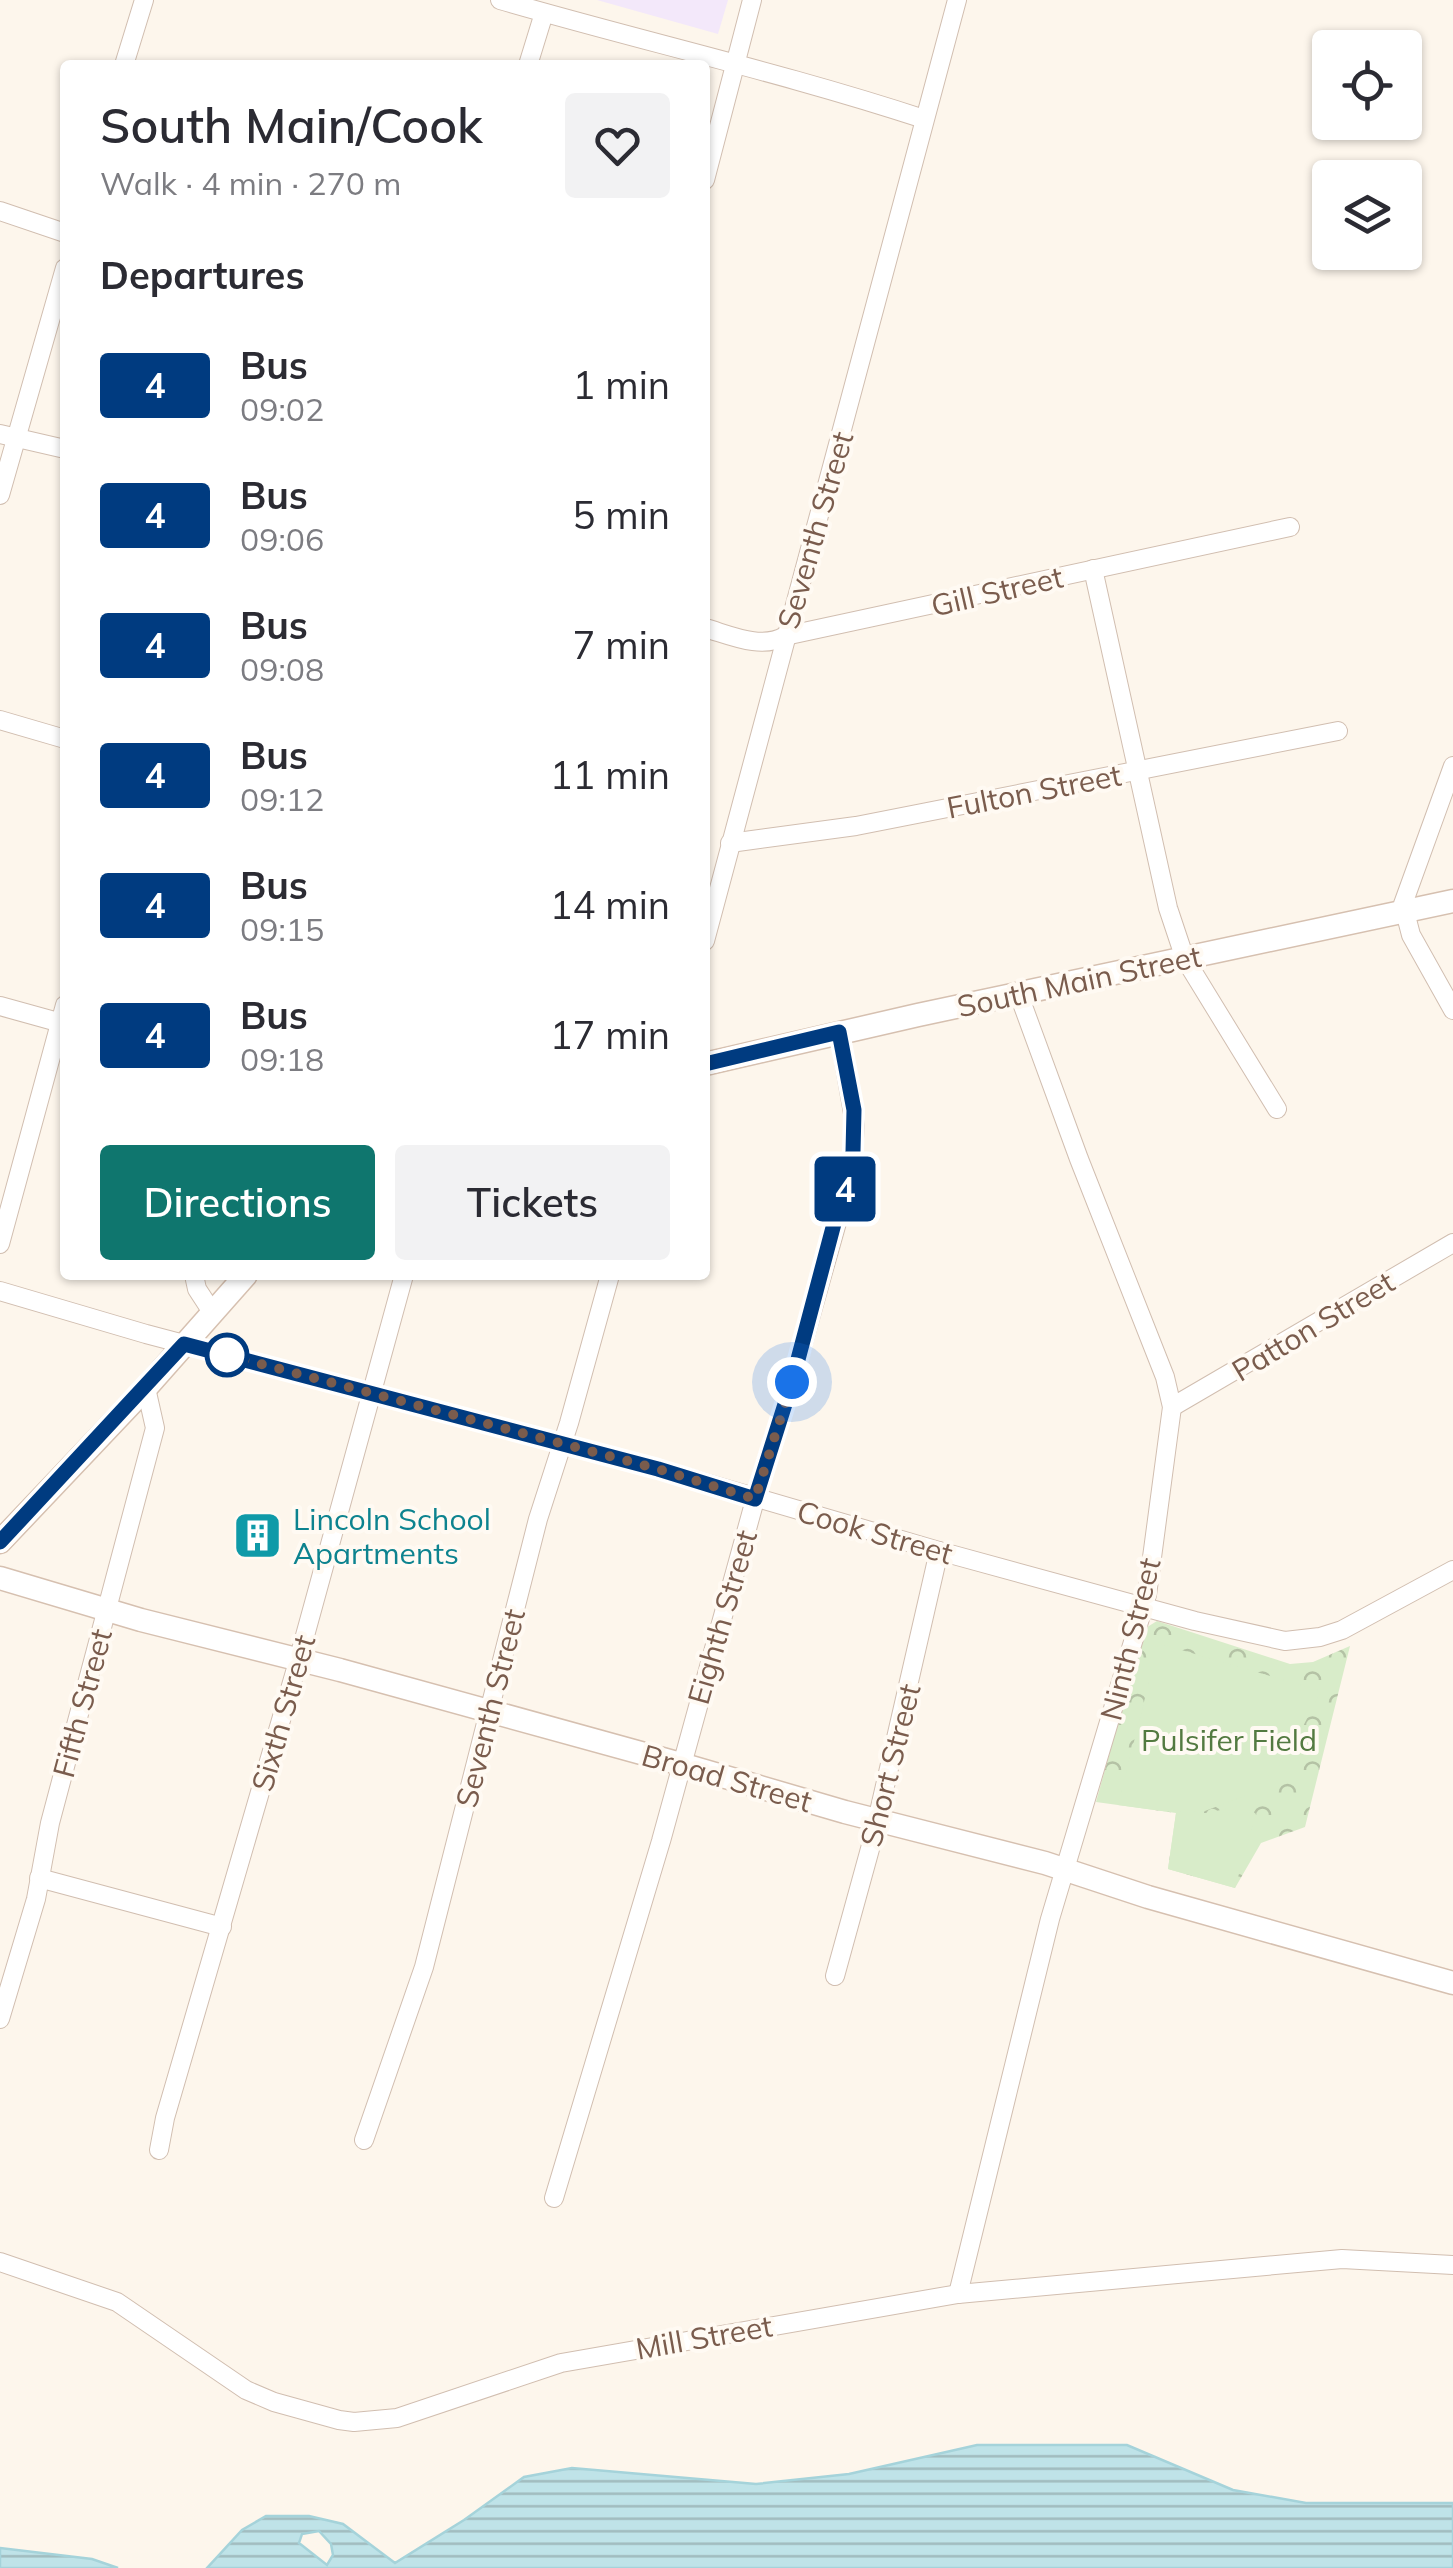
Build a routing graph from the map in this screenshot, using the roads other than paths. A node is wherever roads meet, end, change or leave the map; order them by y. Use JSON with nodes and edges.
{"nodes":[{"id":1,"x":144,"y":0,"type":"edge"},
{"id":2,"x":500,"y":0,"type":"edge"},
{"id":3,"x":752,"y":0,"type":"edge"},
{"id":4,"x":957,"y":0,"type":"edge"},
{"id":5,"x":544,"y":13,"type":"junction"},
{"id":6,"x":126,"y":60,"type":"edge"},
{"id":7,"x":530,"y":60,"type":"edge"},
{"id":8,"x":735,"y":66,"type":"junction"},
{"id":9,"x":924,"y":119,"type":"junction"},
{"id":10,"x":710,"y":161,"type":"edge"},
{"id":11,"x":0,"y":211,"type":"edge"},
{"id":12,"x":60,"y":231,"type":"edge"},
{"id":13,"x":60,"y":283,"type":"edge"},
{"id":14,"x":8,"y":436,"type":"edge"},
{"id":15,"x":60,"y":448,"type":"edge"},
{"id":16,"x":0,"y":494,"type":"edge"},
{"id":17,"x":1290,"y":527,"type":"dead end"},
{"id":18,"x":1092,"y":569,"type":"junction"},
{"id":19,"x":710,"y":629,"type":"edge"},
{"id":20,"x":785,"y":636,"type":"junction"},
{"id":21,"x":0,"y":720,"type":"edge"},
{"id":22,"x":1338,"y":731,"type":"dead end"},
{"id":23,"x":60,"y":738,"type":"edge"},
{"id":24,"x":1453,"y":766,"type":"edge"},
{"id":25,"x":1138,"y":771,"type":"junction"},
{"id":26,"x":730,"y":842,"type":"junction"},
{"id":27,"x":1453,"y":901,"type":"edge"},
{"id":28,"x":710,"y":907,"type":"edge"},
{"id":29,"x":1403,"y":912,"type":"junction"},
{"id":30,"x":1185,"y":960,"type":"junction"},
{"id":31,"x":1019,"y":995,"type":"junction"},
{"id":32,"x":0,"y":1006,"type":"edge"},
{"id":33,"x":1453,"y":1010,"type":"edge"},
{"id":34,"x":60,"y":1016,"type":"edge"},
{"id":35,"x":60,"y":1031,"type":"edge"},
{"id":36,"x":839,"y":1032,"type":"junction"},
{"id":37,"x":710,"y":1063,"type":"edge"},
{"id":38,"x":1277,"y":1109,"type":"dead end"},
{"id":39,"x":1453,"y":1242,"type":"edge"},
{"id":40,"x":0,"y":1244,"type":"edge"},
{"id":41,"x":195,"y":1280,"type":"edge"},
{"id":42,"x":241,"y":1280,"type":"edge"},
{"id":43,"x":403,"y":1280,"type":"edge"},
{"id":44,"x":609,"y":1280,"type":"edge"},
{"id":45,"x":0,"y":1291,"type":"edge"},
{"id":46,"x":212,"y":1312,"type":"junction"},
{"id":47,"x":184,"y":1344,"type":"junction"},
{"id":48,"x":146,"y":1388,"type":"junction"},
{"id":49,"x":371,"y":1394,"type":"junction"},
{"id":50,"x":1172,"y":1407,"type":"junction"},
{"id":51,"x":562,"y":1445,"type":"junction"},
{"id":52,"x":755,"y":1499,"type":"junction"},
{"id":53,"x":0,"y":1542,"type":"edge"},
{"id":54,"x":939,"y":1551,"type":"junction"},
{"id":55,"x":1453,"y":1570,"type":"edge"},
{"id":56,"x":0,"y":1578,"type":"edge"},
{"id":57,"x":1144,"y":1608,"type":"junction"},
{"id":58,"x":107,"y":1609,"type":"junction"},
{"id":59,"x":298,"y":1659,"type":"junction"},
{"id":60,"x":488,"y":1711,"type":"junction"},
{"id":61,"x":682,"y":1764,"type":"junction"},
{"id":62,"x":876,"y":1820,"type":"junction"},
{"id":63,"x":1064,"y":1869,"type":"junction"},
{"id":64,"x":39,"y":1878,"type":"junction"},
{"id":65,"x":222,"y":1927,"type":"junction"},
{"id":66,"x":835,"y":1976,"type":"dead end"},
{"id":67,"x":1453,"y":1983,"type":"edge"},
{"id":68,"x":0,"y":2018,"type":"edge"},
{"id":69,"x":364,"y":2140,"type":"dead end"},
{"id":70,"x":159,"y":2150,"type":"dead end"},
{"id":71,"x":554,"y":2198,"type":"dead end"},
{"id":72,"x":0,"y":2262,"type":"edge"},
{"id":73,"x":1453,"y":2265,"type":"edge"},
{"id":74,"x":958,"y":2294,"type":"junction"}],
"edges":[{"from":1,"to":6,"type":"street"},
{"from":2,"to":5,"type":"street"},
{"from":3,"to":8,"type":"street"},
{"from":4,"to":9,"type":"street","name":"Seventh Street"},
{"from":5,"to":7,"type":"street"},
{"from":5,"to":8,"type":"street"},
{"from":8,"to":9,"type":"street"},
{"from":8,"to":10,"type":"street"},
{"from":9,"to":20,"type":"street","name":"Seventh Street"},
{"from":11,"to":12,"type":"street"},
{"from":13,"to":14,"type":"street"},
{"from":14,"to":15,"type":"street"},
{"from":14,"to":16,"type":"street"},
{"from":17,"to":18,"type":"street","name":"Gill Street"},
{"from":18,"to":20,"type":"street","name":"Gill Street"},
{"from":18,"to":25,"type":"street"},
{"from":19,"to":20,"type":"street","name":"Gill Street"},
{"from":20,"to":26,"type":"street","name":"Seventh Street"},
{"from":21,"to":23,"type":"street"},
{"from":22,"to":25,"type":"street","name":"Fulton Street"},
{"from":24,"to":29,"type":"street"},
{"from":25,"to":26,"type":"street","name":"Fulton Street"},
{"from":25,"to":30,"type":"street"},
{"from":26,"to":28,"type":"street","name":"Seventh Street"},
{"from":27,"to":29,"type":"street","name":"South Main Street"},
{"from":29,"to":30,"type":"street","name":"South Main Street"},
{"from":29,"to":33,"type":"street"},
{"from":30,"to":31,"type":"street","name":"South Main Street"},
{"from":30,"to":38,"type":"street"},
{"from":31,"to":36,"type":"street","name":"South Main Street"},
{"from":31,"to":50,"type":"street","name":"Ninth Street"},
{"from":32,"to":34,"type":"street"},
{"from":35,"to":40,"type":"street"},
{"from":36,"to":37,"type":"street","name":"South Main Street"},
{"from":36,"to":52,"type":"street","name":"Eighth Street"},
{"from":39,"to":50,"type":"street","name":"Patton Street"},
{"from":41,"to":46,"type":"street"},
{"from":42,"to":46,"type":"street"},
{"from":43,"to":49,"type":"street","name":"Sixth Street"},
{"from":44,"to":51,"type":"street","name":"Seventh Street"},
{"from":45,"to":47,"type":"street","name":"Cook Street"},
{"from":46,"to":47,"type":"street"},
{"from":47,"to":48,"type":"street"},
{"from":47,"to":49,"type":"street","name":"Cook Street"},
{"from":48,"to":53,"type":"street"},
{"from":48,"to":58,"type":"street","name":"Fifth Street"},
{"from":49,"to":51,"type":"street","name":"Cook Street"},
{"from":49,"to":59,"type":"street","name":"Sixth Street"},
{"from":50,"to":57,"type":"street","name":"Ninth Street"},
{"from":51,"to":52,"type":"street","name":"Cook Street"},
{"from":51,"to":60,"type":"street","name":"Seventh Street"},
{"from":52,"to":54,"type":"street","name":"Cook Street"},
{"from":52,"to":61,"type":"street","name":"Eighth Street"},
{"from":54,"to":57,"type":"street","name":"Cook Street"},
{"from":54,"to":62,"type":"street","name":"Short Street"},
{"from":55,"to":57,"type":"street","name":"Cook Street"},
{"from":56,"to":58,"type":"street","name":"Broad Street"},
{"from":57,"to":63,"type":"street","name":"Ninth Street"},
{"from":58,"to":59,"type":"street","name":"Broad Street"},
{"from":58,"to":64,"type":"street","name":"Fifth Street"},
{"from":59,"to":60,"type":"street","name":"Broad Street"},
{"from":59,"to":65,"type":"street","name":"Sixth Street"},
{"from":60,"to":61,"type":"street","name":"Broad Street"},
{"from":60,"to":69,"type":"street","name":"Seventh Street"},
{"from":61,"to":62,"type":"street","name":"Broad Street"},
{"from":61,"to":71,"type":"street","name":"Eighth Street"},
{"from":62,"to":63,"type":"street","name":"Broad Street"},
{"from":62,"to":66,"type":"street","name":"Short Street"},
{"from":63,"to":67,"type":"street","name":"Broad Street"},
{"from":63,"to":74,"type":"street","name":"Ninth Street"},
{"from":64,"to":65,"type":"street"},
{"from":64,"to":68,"type":"street","name":"Fifth Street"},
{"from":65,"to":70,"type":"street","name":"Sixth Street"},
{"from":72,"to":74,"type":"street","name":"Mill Street"},
{"from":73,"to":74,"type":"street","name":"Mill Street"}]}
